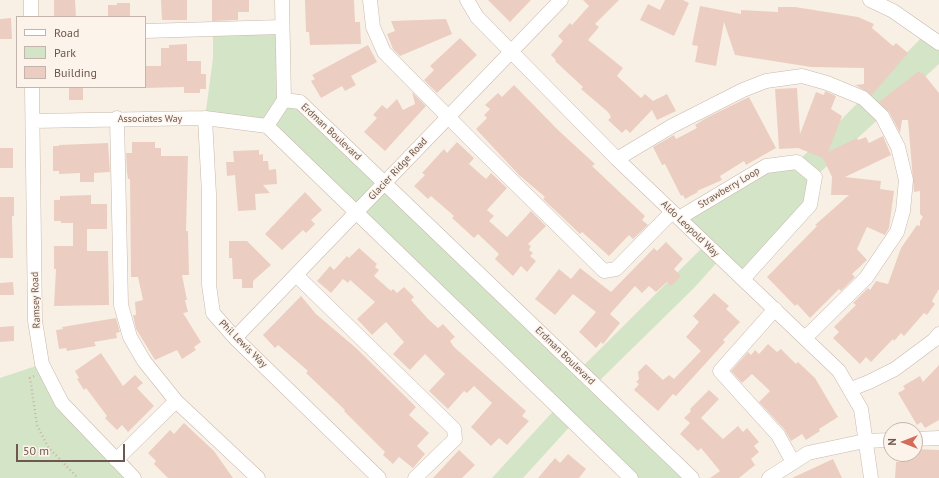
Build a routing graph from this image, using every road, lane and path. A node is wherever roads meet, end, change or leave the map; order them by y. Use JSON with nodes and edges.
{"nodes":[{"id":1,"x":31,"y":0,"type":"edge"},
{"id":2,"x":282,"y":0,"type":"edge"},
{"id":3,"x":370,"y":0,"type":"edge"},
{"id":4,"x":467,"y":0,"type":"edge"},
{"id":5,"x":561,"y":0,"type":"edge"},
{"id":6,"x":870,"y":0,"type":"edge"},
{"id":7,"x":31,"y":16,"type":"edge"},
{"id":8,"x":282,"y":28,"type":"junction"},
{"id":9,"x":146,"y":31,"type":"edge"},
{"id":10,"x":939,"y":43,"type":"edge"},
{"id":11,"x":512,"y":52,"type":"junction"},
{"id":12,"x":32,"y":88,"type":"edge"},
{"id":13,"x":284,"y":100,"type":"junction"},
{"id":14,"x":448,"y":116,"type":"junction"},
{"id":15,"x":117,"y":118,"type":"junction"},
{"id":16,"x":205,"y":118,"type":"junction"},
{"id":17,"x":33,"y":121,"type":"junction"},
{"id":18,"x":267,"y":126,"type":"junction"},
{"id":19,"x":617,"y":159,"type":"junction"},
{"id":20,"x":384,"y":183,"type":"junction"},
{"id":21,"x":357,"y":213,"type":"junction"},
{"id":22,"x":675,"y":215,"type":"junction"},
{"id":23,"x":296,"y":275,"type":"junction"},
{"id":24,"x":743,"y":279,"type":"junction"},
{"id":25,"x":774,"y":309,"type":"junction"},
{"id":26,"x":939,"y":334,"type":"edge"},
{"id":27,"x":235,"y":338,"type":"junction"},
{"id":28,"x":805,"y":338,"type":"junction"},
{"id":29,"x":30,"y":378,"type":"dead end"},
{"id":30,"x":851,"y":389,"type":"junction"},
{"id":31,"x":176,"y":401,"type":"junction"},
{"id":32,"x":939,"y":438,"type":"edge"},
{"id":33,"x":923,"y":439,"type":"edge"},
{"id":34,"x":883,"y":440,"type":"edge"},
{"id":35,"x":865,"y":441,"type":"junction"},
{"id":36,"x":116,"y":460,"type":"junction"},
{"id":37,"x":793,"y":462,"type":"junction"},
{"id":38,"x":78,"y":478,"type":"edge"},
{"id":39,"x":134,"y":478,"type":"edge"},
{"id":40,"x":258,"y":478,"type":"edge"},
{"id":41,"x":379,"y":478,"type":"edge"},
{"id":42,"x":415,"y":478,"type":"edge"},
{"id":43,"x":631,"y":478,"type":"edge"},
{"id":44,"x":692,"y":478,"type":"edge"},
{"id":45,"x":769,"y":478,"type":"edge"},
{"id":46,"x":871,"y":478,"type":"edge"}],
"edges":[{"from":1,"to":7,"type":"street"},
{"from":2,"to":8,"type":"street"},
{"from":3,"to":14,"type":"street"},
{"from":4,"to":11,"type":"street","name":"Aldo Leopold Way"},
{"from":5,"to":11,"type":"street","name":"Glacier Ridge Road"},
{"from":6,"to":10,"type":"street"},
{"from":8,"to":9,"type":"street"},
{"from":8,"to":13,"type":"street"},
{"from":11,"to":14,"type":"street","name":"Glacier Ridge Road"},
{"from":11,"to":19,"type":"street","name":"Aldo Leopold Way"},
{"from":12,"to":17,"type":"street","name":"Ramsey Road"},
{"from":13,"to":18,"type":"street"},
{"from":13,"to":20,"type":"street","name":"Erdman Boulevard"},
{"from":14,"to":20,"type":"street","name":"Glacier Ridge Road"},
{"from":14,"to":22,"type":"street"},
{"from":15,"to":16,"type":"street","name":"Associates Way"},
{"from":15,"to":17,"type":"street","name":"Associates Way"},
{"from":15,"to":31,"type":"street"},
{"from":16,"to":18,"type":"street","name":"Associates Way"},
{"from":16,"to":27,"type":"street","name":"Phil Lewis Way"},
{"from":17,"to":36,"type":"street","name":"Ramsey Road"},
{"from":18,"to":21,"type":"street"},
{"from":19,"to":22,"type":"street","name":"Aldo Leopold Way"},
{"from":19,"to":28,"type":"street"},
{"from":20,"to":21,"type":"street","name":"Glacier Ridge Road"},
{"from":20,"to":44,"type":"street","name":"Erdman Boulevard"},
{"from":21,"to":23,"type":"street","name":"Glacier Ridge Road"},
{"from":21,"to":43,"type":"street"},
{"from":22,"to":24,"type":"street","name":"Aldo Leopold Way"},
{"from":22,"to":24,"type":"street","name":"Strawberry Loop"},
{"from":23,"to":27,"type":"street","name":"Glacier Ridge Road"},
{"from":23,"to":42,"type":"street"},
{"from":24,"to":25,"type":"street","name":"Aldo Leopold Way"},
{"from":25,"to":28,"type":"street","name":"Aldo Leopold Way"},
{"from":25,"to":37,"type":"street"},
{"from":26,"to":30,"type":"street"},
{"from":27,"to":41,"type":"street","name":"Phil Lewis Way"},
{"from":28,"to":30,"type":"street","name":"Aldo Leopold Way"},
{"from":29,"to":38,"type":"path"},
{"from":30,"to":35,"type":"street","name":"Aldo Leopold Way"},
{"from":31,"to":36,"type":"street"},
{"from":31,"to":40,"type":"street"},
{"from":32,"to":33,"type":"street"},
{"from":34,"to":35,"type":"street"},
{"from":35,"to":37,"type":"street"},
{"from":35,"to":46,"type":"street","name":"Aldo Leopold Way"},
{"from":36,"to":39,"type":"street","name":"Ramsey Road"},
{"from":37,"to":45,"type":"street"}]}
